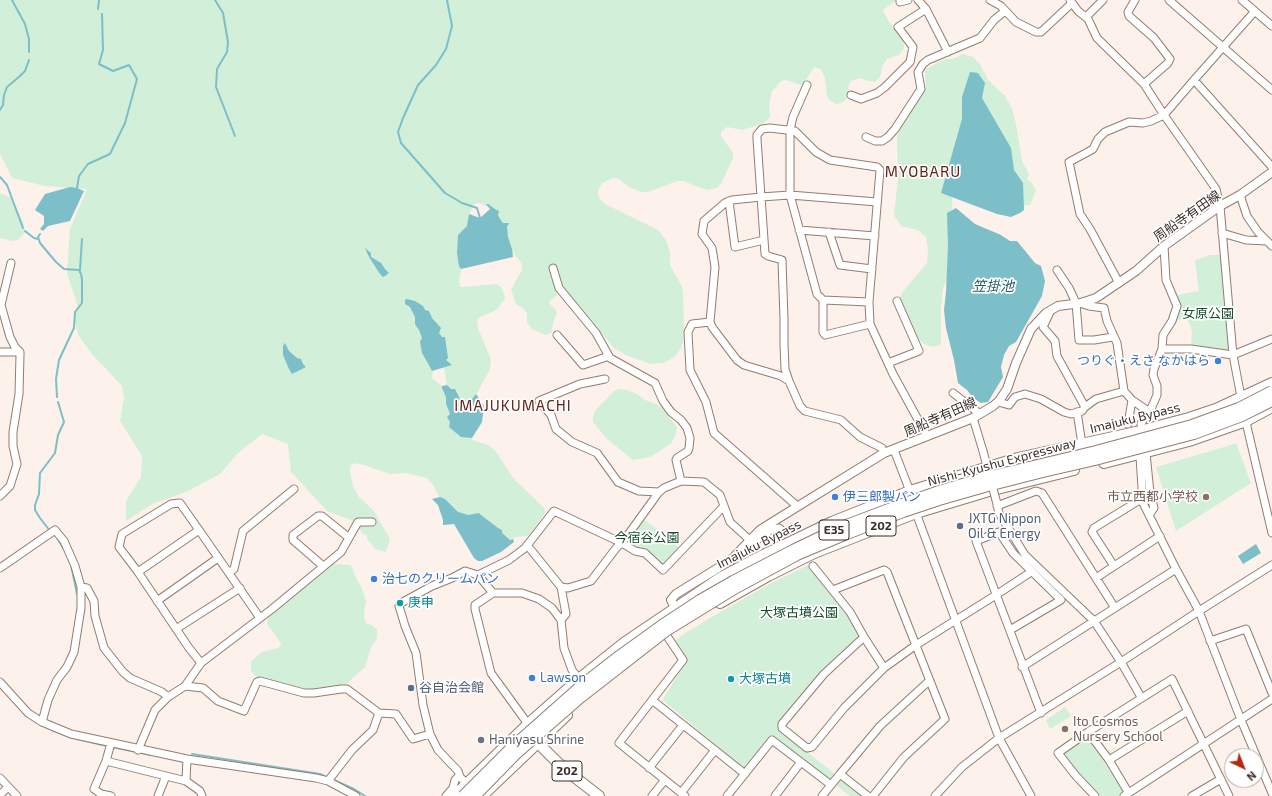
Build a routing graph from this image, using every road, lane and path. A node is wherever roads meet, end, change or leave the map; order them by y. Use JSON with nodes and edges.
{"nodes":[{"id":1,"x":900,"y":0,"type":"edge"},
{"id":2,"x":908,"y":0,"type":"edge"},
{"id":3,"x":918,"y":0,"type":"edge"},
{"id":4,"x":990,"y":0,"type":"edge"},
{"id":5,"x":1103,"y":0,"type":"edge"},
{"id":6,"x":1135,"y":0,"type":"edge"},
{"id":7,"x":1169,"y":0,"type":"edge"},
{"id":8,"x":1242,"y":0,"type":"edge"},
{"id":9,"x":1071,"y":1,"type":"edge"},
{"id":10,"x":926,"y":9,"type":"junction"},
{"id":11,"x":1005,"y":11,"type":"junction"},
{"id":12,"x":1255,"y":11,"type":"junction"},
{"id":13,"x":1086,"y":17,"type":"junction"},
{"id":14,"x":1272,"y":26,"type":"edge"},
{"id":15,"x":1223,"y":47,"type":"junction"},
{"id":16,"x":948,"y":52,"type":"junction"},
{"id":17,"x":1194,"y":80,"type":"junction"},
{"id":18,"x":1144,"y":84,"type":"junction"},
{"id":19,"x":807,"y":85,"type":"dead end"},
{"id":20,"x":1272,"y":90,"type":"edge"},
{"id":21,"x":852,"y":95,"type":"dead end"},
{"id":22,"x":1164,"y":115,"type":"junction"},
{"id":23,"x":790,"y":130,"type":"junction"},
{"id":24,"x":866,"y":137,"type":"dead end"},
{"id":25,"x":1272,"y":167,"type":"edge"},
{"id":26,"x":1272,"y":172,"type":"edge"},
{"id":27,"x":790,"y":195,"type":"junction"},
{"id":28,"x":1240,"y":195,"type":"junction"},
{"id":29,"x":761,"y":197,"type":"junction"},
{"id":30,"x":728,"y":202,"type":"junction"},
{"id":31,"x":877,"y":202,"type":"junction"},
{"id":32,"x":1220,"y":206,"type":"junction"},
{"id":33,"x":799,"y":230,"type":"junction"},
{"id":34,"x":829,"y":232,"type":"junction"},
{"id":35,"x":1222,"y":233,"type":"junction"},
{"id":36,"x":874,"y":236,"type":"junction"},
{"id":37,"x":764,"y":240,"type":"junction"},
{"id":38,"x":1269,"y":243,"type":"edge"},
{"id":39,"x":1164,"y":246,"type":"junction"},
{"id":40,"x":11,"y":263,"type":"dead end"},
{"id":41,"x":554,"y":268,"type":"dead end"},
{"id":42,"x":872,"y":268,"type":"junction"},
{"id":43,"x":1057,"y":270,"type":"dead end"},
{"id":44,"x":1119,"y":283,"type":"junction"},
{"id":45,"x":823,"y":300,"type":"junction"},
{"id":46,"x":897,"y":301,"type":"dead end"},
{"id":47,"x":869,"y":302,"type":"junction"},
{"id":48,"x":1079,"y":303,"type":"junction"},
{"id":49,"x":1051,"y":310,"type":"junction"},
{"id":50,"x":710,"y":322,"type":"junction"},
{"id":51,"x":870,"y":324,"type":"junction"},
{"id":52,"x":557,"y":335,"type":"dead end"},
{"id":53,"x":1113,"y":337,"type":"junction"},
{"id":54,"x":1272,"y":339,"type":"edge"},
{"id":55,"x":1162,"y":349,"type":"junction"},
{"id":56,"x":0,"y":352,"type":"edge"},
{"id":57,"x":20,"y":352,"type":"junction"},
{"id":58,"x":1234,"y":355,"type":"junction"},
{"id":59,"x":609,"y":356,"type":"junction"},
{"id":60,"x":888,"y":363,"type":"junction"},
{"id":61,"x":606,"y":379,"type":"dead end"},
{"id":62,"x":789,"y":381,"type":"junction"},
{"id":63,"x":1272,"y":383,"type":"edge"},
{"id":64,"x":1124,"y":391,"type":"junction"},
{"id":65,"x":1272,"y":391,"type":"edge"},
{"id":66,"x":953,"y":392,"type":"dead end"},
{"id":67,"x":1241,"y":398,"type":"junction"},
{"id":68,"x":1132,"y":400,"type":"junction"},
{"id":69,"x":999,"y":401,"type":"junction"},
{"id":70,"x":1272,"y":401,"type":"edge"},
{"id":71,"x":1085,"y":407,"type":"junction"},
{"id":72,"x":1272,"y":407,"type":"edge"},
{"id":73,"x":1148,"y":411,"type":"junction"},
{"id":74,"x":1077,"y":412,"type":"junction"},
{"id":75,"x":976,"y":416,"type":"junction"},
{"id":76,"x":1245,"y":419,"type":"junction"},
{"id":77,"x":1128,"y":424,"type":"dead end"},
{"id":78,"x":1142,"y":430,"type":"junction"},
{"id":79,"x":927,"y":436,"type":"junction"},
{"id":80,"x":1082,"y":444,"type":"junction"},
{"id":81,"x":894,"y":450,"type":"junction"},
{"id":82,"x":884,"y":453,"type":"junction"},
{"id":83,"x":1143,"y":455,"type":"junction"},
{"id":84,"x":681,"y":481,"type":"junction"},
{"id":85,"x":294,"y":489,"type":"dead end"},
{"id":86,"x":910,"y":491,"type":"junction"},
{"id":87,"x":659,"y":492,"type":"junction"},
{"id":88,"x":0,"y":496,"type":"edge"},
{"id":89,"x":1143,"y":498,"type":"junction"},
{"id":90,"x":997,"y":503,"type":"junction"},
{"id":91,"x":724,"y":506,"type":"junction"},
{"id":92,"x":797,"y":506,"type":"junction"},
{"id":93,"x":916,"y":513,"type":"junction"},
{"id":94,"x":1149,"y":516,"type":"junction"},
{"id":95,"x":372,"y":522,"type":"dead end"},
{"id":96,"x":199,"y":530,"type":"junction"},
{"id":97,"x":783,"y":531,"type":"dead end"},
{"id":98,"x":1272,"y":533,"type":"edge"},
{"id":99,"x":1160,"y":536,"type":"junction"},
{"id":100,"x":348,"y":537,"type":"junction"},
{"id":101,"x":749,"y":540,"type":"junction"},
{"id":102,"x":622,"y":543,"type":"junction"},
{"id":103,"x":527,"y":545,"type":"junction"},
{"id":104,"x":218,"y":558,"type":"junction"},
{"id":105,"x":1272,"y":565,"type":"edge"},
{"id":106,"x":323,"y":566,"type":"junction"},
{"id":107,"x":813,"y":566,"type":"dead end"},
{"id":108,"x":1114,"y":566,"type":"junction"},
{"id":109,"x":0,"y":568,"type":"edge"},
{"id":110,"x":1176,"y":569,"type":"junction"},
{"id":111,"x":138,"y":572,"type":"junction"},
{"id":112,"x":229,"y":572,"type":"junction"},
{"id":113,"x":1032,"y":572,"type":"junction"},
{"id":114,"x":478,"y":575,"type":"junction"},
{"id":115,"x":1096,"y":578,"type":"junction"},
{"id":116,"x":81,"y":587,"type":"junction"},
{"id":117,"x":561,"y":587,"type":"junction"},
{"id":118,"x":240,"y":588,"type":"junction"},
{"id":119,"x":833,"y":590,"type":"junction"},
{"id":120,"x":492,"y":593,"type":"junction"},
{"id":121,"x":996,"y":595,"type":"junction"},
{"id":122,"x":157,"y":601,"type":"junction"},
{"id":123,"x":676,"y":608,"type":"junction"},
{"id":124,"x":1115,"y":608,"type":"junction"},
{"id":125,"x":1199,"y":611,"type":"junction"},
{"id":126,"x":260,"y":618,"type":"junction"},
{"id":127,"x":561,"y":620,"type":"junction"},
{"id":128,"x":956,"y":621,"type":"junction"},
{"id":129,"x":1094,"y":622,"type":"junction"},
{"id":130,"x":176,"y":629,"type":"junction"},
{"id":131,"x":1010,"y":630,"type":"junction"},
{"id":132,"x":667,"y":636,"type":"junction"},
{"id":133,"x":864,"y":637,"type":"junction"},
{"id":134,"x":1210,"y":641,"type":"junction"},
{"id":135,"x":916,"y":645,"type":"junction"},
{"id":136,"x":1121,"y":662,"type":"junction"},
{"id":137,"x":201,"y":663,"type":"junction"},
{"id":138,"x":1022,"y":667,"type":"junction"},
{"id":139,"x":884,"y":668,"type":"junction"},
{"id":140,"x":579,"y":679,"type":"junction"},
{"id":141,"x":929,"y":681,"type":"junction"},
{"id":142,"x":0,"y":682,"type":"edge"},
{"id":143,"x":185,"y":686,"type":"junction"},
{"id":144,"x":1272,"y":693,"type":"edge"},
{"id":145,"x":1141,"y":697,"type":"junction"},
{"id":146,"x":168,"y":698,"type":"junction"},
{"id":147,"x":1272,"y":699,"type":"edge"},
{"id":148,"x":652,"y":700,"type":"junction"},
{"id":149,"x":1188,"y":711,"type":"junction"},
{"id":150,"x":379,"y":713,"type":"junction"},
{"id":151,"x":1041,"y":713,"type":"junction"},
{"id":152,"x":1241,"y":720,"type":"junction"},
{"id":153,"x":42,"y":722,"type":"junction"},
{"id":154,"x":528,"y":724,"type":"junction"},
{"id":155,"x":683,"y":725,"type":"junction"},
{"id":156,"x":1088,"y":732,"type":"junction"},
{"id":157,"x":430,"y":734,"type":"junction"},
{"id":158,"x":999,"y":738,"type":"junction"},
{"id":159,"x":538,"y":743,"type":"junction"},
{"id":160,"x":1204,"y":743,"type":"junction"},
{"id":161,"x":110,"y":746,"type":"junction"},
{"id":162,"x":138,"y":750,"type":"junction"},
{"id":163,"x":715,"y":750,"type":"junction"},
{"id":164,"x":187,"y":759,"type":"junction"},
{"id":165,"x":1109,"y":760,"type":"junction"},
{"id":166,"x":106,"y":761,"type":"junction"},
{"id":167,"x":801,"y":762,"type":"junction"},
{"id":168,"x":649,"y":768,"type":"junction"},
{"id":169,"x":745,"y":774,"type":"junction"},
{"id":170,"x":840,"y":774,"type":"junction"},
{"id":171,"x":166,"y":776,"type":"junction"},
{"id":172,"x":0,"y":778,"type":"edge"},
{"id":173,"x":331,"y":778,"type":"junction"},
{"id":174,"x":1221,"y":779,"type":"junction"},
{"id":175,"x":464,"y":780,"type":"junction"},
{"id":176,"x":186,"y":781,"type":"junction"},
{"id":177,"x":664,"y":781,"type":"junction"},
{"id":178,"x":831,"y":785,"type":"junction"},
{"id":179,"x":8,"y":787,"type":"junction"},
{"id":180,"x":1272,"y":793,"type":"edge"},
{"id":181,"x":683,"y":794,"type":"edge"},
{"id":182,"x":1126,"y":794,"type":"edge"},
{"id":183,"x":0,"y":795,"type":"edge"},
{"id":184,"x":17,"y":796,"type":"edge"},
{"id":185,"x":111,"y":796,"type":"edge"},
{"id":186,"x":158,"y":796,"type":"edge"},
{"id":187,"x":202,"y":796,"type":"edge"},
{"id":188,"x":356,"y":796,"type":"edge"},
{"id":189,"x":446,"y":796,"type":"edge"},
{"id":190,"x":454,"y":796,"type":"edge"},
{"id":191,"x":463,"y":796,"type":"edge"},
{"id":192,"x":475,"y":796,"type":"edge"},
{"id":193,"x":481,"y":796,"type":"edge"},
{"id":194,"x":599,"y":796,"type":"edge"},
{"id":195,"x":652,"y":796,"type":"edge"},
{"id":196,"x":727,"y":796,"type":"edge"},
{"id":197,"x":775,"y":796,"type":"edge"},
{"id":198,"x":822,"y":796,"type":"edge"},
{"id":199,"x":868,"y":796,"type":"edge"},
{"id":200,"x":873,"y":796,"type":"edge"},
{"id":201,"x":935,"y":796,"type":"edge"},
{"id":202,"x":1031,"y":796,"type":"edge"},
{"id":203,"x":1095,"y":796,"type":"edge"},
{"id":204,"x":1192,"y":796,"type":"edge"},
{"id":205,"x":1229,"y":796,"type":"edge"}],
"edges":[{"from":1,"to":2,"type":"street"},
{"from":3,"to":10,"type":"street"},
{"from":4,"to":11,"type":"street"},
{"from":5,"to":13,"type":"street"},
{"from":6,"to":18,"type":"street"},
{"from":7,"to":15,"type":"street"},
{"from":8,"to":12,"type":"street"},
{"from":9,"to":11,"type":"street"},
{"from":9,"to":13,"type":"street"},
{"from":10,"to":16,"type":"street"},
{"from":10,"to":21,"type":"street"},
{"from":11,"to":16,"type":"street"},
{"from":12,"to":14,"type":"street"},
{"from":12,"to":15,"type":"street"},
{"from":13,"to":18,"type":"street"},
{"from":15,"to":17,"type":"street"},
{"from":15,"to":20,"type":"street"},
{"from":16,"to":24,"type":"street"},
{"from":17,"to":22,"type":"street"},
{"from":17,"to":25,"type":"street"},
{"from":18,"to":22,"type":"street"},
{"from":19,"to":23,"type":"street"},
{"from":22,"to":32,"type":"street"},
{"from":22,"to":44,"type":"street"},
{"from":23,"to":27,"type":"street"},
{"from":23,"to":29,"type":"street"},
{"from":23,"to":31,"type":"street"},
{"from":26,"to":28,"type":"main road","name":"周船寺有田線"},
{"from":27,"to":29,"type":"street"},
{"from":27,"to":31,"type":"street"},
{"from":27,"to":33,"type":"street"},
{"from":28,"to":32,"type":"main road","name":"周船寺有田線"},
{"from":28,"to":38,"type":"street"},
{"from":29,"to":30,"type":"street"},
{"from":29,"to":37,"type":"street"},
{"from":30,"to":37,"type":"street"},
{"from":30,"to":50,"type":"street"},
{"from":31,"to":36,"type":"street"},
{"from":32,"to":35,"type":"street"},
{"from":32,"to":39,"type":"main road","name":"周船寺有田線"},
{"from":33,"to":34,"type":"street"},
{"from":33,"to":45,"type":"street"},
{"from":34,"to":36,"type":"street"},
{"from":34,"to":42,"type":"street"},
{"from":35,"to":38,"type":"street"},
{"from":35,"to":58,"type":"street"},
{"from":36,"to":42,"type":"street"},
{"from":37,"to":62,"type":"street"},
{"from":39,"to":44,"type":"main road","name":"周船寺有田線"},
{"from":39,"to":55,"type":"street"},
{"from":40,"to":57,"type":"street"},
{"from":41,"to":59,"type":"street"},
{"from":42,"to":47,"type":"street"},
{"from":43,"to":48,"type":"street"},
{"from":44,"to":48,"type":"main road","name":"周船寺有田線"},
{"from":45,"to":47,"type":"street"},
{"from":45,"to":51,"type":"street"},
{"from":46,"to":60,"type":"street"},
{"from":47,"to":51,"type":"street"},
{"from":48,"to":49,"type":"main road","name":"周船寺有田線"},
{"from":48,"to":53,"type":"street"},
{"from":48,"to":53,"type":"street"},
{"from":49,"to":69,"type":"main road","name":"周船寺有田線"},
{"from":49,"to":71,"type":"street"},
{"from":50,"to":62,"type":"street"},
{"from":50,"to":92,"type":"street"},
{"from":51,"to":60,"type":"street"},
{"from":52,"to":59,"type":"street"},
{"from":53,"to":64,"type":"street"},
{"from":54,"to":58,"type":"street"},
{"from":55,"to":58,"type":"street"},
{"from":55,"to":73,"type":"street"},
{"from":56,"to":57,"type":"street"},
{"from":57,"to":88,"type":"street"},
{"from":58,"to":67,"type":"street"},
{"from":59,"to":84,"type":"street"},
{"from":60,"to":79,"type":"street"},
{"from":61,"to":87,"type":"street"},
{"from":62,"to":82,"type":"street"},
{"from":63,"to":67,"type":"highway","name":"Imajuku Bypass","number":"202"},
{"from":64,"to":68,"type":"street"},
{"from":64,"to":71,"type":"street"},
{"from":65,"to":191,"type":"highway","name":"Nishi-Kyushu Expressway","number":"E35","bridge":true},
{"from":66,"to":75,"type":"street"},
{"from":67,"to":76,"type":"street"},
{"from":67,"to":78,"type":"highway","name":"Imajuku Bypass","number":"202"},
{"from":68,"to":73,"type":"street"},
{"from":68,"to":77,"type":"street"},
{"from":69,"to":74,"type":"street"},
{"from":69,"to":75,"type":"main road","name":"周船寺有田線"},
{"from":70,"to":192,"type":"highway","name":"Nishi-Kyushu Expressway","number":"E35","bridge":true},
{"from":71,"to":74,"type":"street"},
{"from":72,"to":76,"type":"highway","number":"202"},
{"from":73,"to":78,"type":"street"},
{"from":74,"to":80,"type":"street"},
{"from":75,"to":79,"type":"main road","name":"周船寺有田線"},
{"from":75,"to":90,"type":"street","bridge":true},
{"from":76,"to":83,"type":"highway","number":"202"},
{"from":76,"to":98,"type":"street"},
{"from":78,"to":80,"type":"highway","name":"Imajuku Bypass","number":"202"},
{"from":79,"to":81,"type":"main road","name":"周船寺有田線"},
{"from":80,"to":86,"type":"highway","name":"Imajuku Bypass","number":"202"},
{"from":81,"to":82,"type":"main road","name":"周船寺有田線"},
{"from":81,"to":86,"type":"street"},
{"from":82,"to":92,"type":"main road","name":"周船寺有田線"},
{"from":83,"to":89,"type":"street"},
{"from":83,"to":93,"type":"highway","number":"202"},
{"from":83,"to":94,"type":"street"},
{"from":84,"to":87,"type":"street"},
{"from":84,"to":91,"type":"street"},
{"from":85,"to":112,"type":"street"},
{"from":86,"to":93,"type":"street"},
{"from":86,"to":123,"type":"highway","name":"Imajuku Bypass","number":"202"},
{"from":87,"to":102,"type":"street"},
{"from":89,"to":94,"type":"street"},
{"from":89,"to":108,"type":"street"},
{"from":90,"to":115,"type":"street"},
{"from":90,"to":129,"type":"street"},
{"from":91,"to":101,"type":"street"},
{"from":91,"to":102,"type":"street"},
{"from":92,"to":101,"type":"main road","name":"周船寺有田線"},
{"from":93,"to":128,"type":"street"},
{"from":93,"to":132,"type":"highway","number":"202"},
{"from":94,"to":99,"type":"street"},
{"from":95,"to":100,"type":"street"},
{"from":96,"to":104,"type":"street"},
{"from":96,"to":111,"type":"street"},
{"from":96,"to":111,"type":"street"},
{"from":97,"to":101,"type":"street"},
{"from":99,"to":108,"type":"street"},
{"from":99,"to":110,"type":"street"},
{"from":100,"to":106,"type":"street"},
{"from":100,"to":106,"type":"street"},
{"from":101,"to":123,"type":"main road","name":"周船寺有田線"},
{"from":102,"to":103,"type":"street"},
{"from":102,"to":117,"type":"street"},
{"from":103,"to":114,"type":"street"},
{"from":103,"to":117,"type":"street"},
{"from":104,"to":112,"type":"street"},
{"from":104,"to":122,"type":"street"},
{"from":105,"to":125,"type":"street"},
{"from":106,"to":126,"type":"street"},
{"from":107,"to":119,"type":"street"},
{"from":108,"to":115,"type":"street"},
{"from":109,"to":116,"type":"street"},
{"from":110,"to":124,"type":"street"},
{"from":110,"to":125,"type":"street"},
{"from":111,"to":122,"type":"street"},
{"from":112,"to":118,"type":"street"},
{"from":113,"to":121,"type":"street"},
{"from":113,"to":121,"type":"street"},
{"from":113,"to":131,"type":"street"},
{"from":114,"to":120,"type":"street"},
{"from":114,"to":157,"type":"street"},
{"from":115,"to":124,"type":"street"},
{"from":116,"to":146,"type":"street"},
{"from":116,"to":153,"type":"street"},
{"from":117,"to":127,"type":"street"},
{"from":118,"to":126,"type":"street"},
{"from":118,"to":130,"type":"street"},
{"from":119,"to":133,"type":"street"},
{"from":119,"to":135,"type":"street"},
{"from":120,"to":127,"type":"street"},
{"from":120,"to":154,"type":"street"},
{"from":121,"to":128,"type":"street"},
{"from":121,"to":131,"type":"street"},
{"from":122,"to":130,"type":"street"},
{"from":123,"to":140,"type":"highway","name":"Imajuku Bypass","number":"202"},
{"from":124,"to":129,"type":"street"},
{"from":125,"to":134,"type":"street"},
{"from":125,"to":136,"type":"street"},
{"from":126,"to":137,"type":"street"},
{"from":127,"to":140,"type":"street"},
{"from":128,"to":135,"type":"street"},
{"from":128,"to":158,"type":"street"},
{"from":129,"to":136,"type":"street"},
{"from":129,"to":138,"type":"street"},
{"from":130,"to":137,"type":"street"},
{"from":131,"to":138,"type":"street"},
{"from":132,"to":148,"type":"street"},
{"from":132,"to":159,"type":"highway","number":"202"},
{"from":133,"to":139,"type":"street"},
{"from":133,"to":139,"type":"street"},
{"from":134,"to":144,"type":"street"},
{"from":134,"to":152,"type":"street"},
{"from":135,"to":139,"type":"street"},
{"from":135,"to":141,"type":"street"},
{"from":136,"to":145,"type":"street"},
{"from":136,"to":151,"type":"street"},
{"from":137,"to":143,"type":"street"},
{"from":138,"to":151,"type":"street"},
{"from":140,"to":154,"type":"highway","name":"Imajuku Bypass","number":"202"},
{"from":141,"to":170,"type":"street"},
{"from":141,"to":200,"type":"street"},
{"from":142,"to":153,"type":"street"},
{"from":143,"to":146,"type":"street"},
{"from":143,"to":150,"type":"street"},
{"from":145,"to":149,"type":"street"},
{"from":145,"to":156,"type":"street"},
{"from":146,"to":162,"type":"street"},
{"from":147,"to":152,"type":"street"},
{"from":148,"to":155,"type":"street"},
{"from":148,"to":168,"type":"street"},
{"from":149,"to":160,"type":"street"},
{"from":149,"to":165,"type":"street"},
{"from":150,"to":157,"type":"street"},
{"from":150,"to":173,"type":"street"},
{"from":151,"to":158,"type":"street"},
{"from":152,"to":160,"type":"street"},
{"from":152,"to":180,"type":"street"},
{"from":153,"to":161,"type":"street"},
{"from":154,"to":159,"type":"highway","number":"202"},
{"from":154,"to":175,"type":"highway","name":"Imajuku Bypass","number":"202"},
{"from":155,"to":163,"type":"street"},
{"from":155,"to":168,"type":"street"},
{"from":156,"to":165,"type":"street"},
{"from":156,"to":203,"type":"street"},
{"from":157,"to":175,"type":"street"},
{"from":158,"to":201,"type":"street"},
{"from":158,"to":202,"type":"street"},
{"from":159,"to":193,"type":"highway","number":"202"},
{"from":159,"to":194,"type":"highway","number":"202"},
{"from":160,"to":174,"type":"street"},
{"from":160,"to":182,"type":"street"},
{"from":161,"to":162,"type":"street"},
{"from":161,"to":166,"type":"street"},
{"from":162,"to":164,"type":"street"},
{"from":163,"to":169,"type":"street"},
{"from":163,"to":181,"type":"street"},
{"from":164,"to":173,"type":"street"},
{"from":164,"to":176,"type":"street"},
{"from":165,"to":182,"type":"street"},
{"from":166,"to":171,"type":"street"},
{"from":166,"to":185,"type":"street"},
{"from":167,"to":169,"type":"street"},
{"from":167,"to":178,"type":"street"},
{"from":167,"to":197,"type":"street"},
{"from":168,"to":177,"type":"street"},
{"from":169,"to":196,"type":"street"},
{"from":170,"to":178,"type":"street"},
{"from":170,"to":199,"type":"street"},
{"from":171,"to":176,"type":"street"},
{"from":171,"to":186,"type":"street"},
{"from":172,"to":179,"type":"street"},
{"from":173,"to":188,"type":"street"},
{"from":174,"to":204,"type":"street"},
{"from":174,"to":205,"type":"street"},
{"from":175,"to":189,"type":"street"},
{"from":175,"to":190,"type":"highway","name":"Imajuku Bypass","number":"202"},
{"from":175,"to":193,"type":"street"},
{"from":176,"to":187,"type":"street"},
{"from":177,"to":181,"type":"street"},
{"from":177,"to":195,"type":"street"},
{"from":178,"to":198,"type":"street"},
{"from":179,"to":183,"type":"street"},
{"from":179,"to":184,"type":"street"}]}
